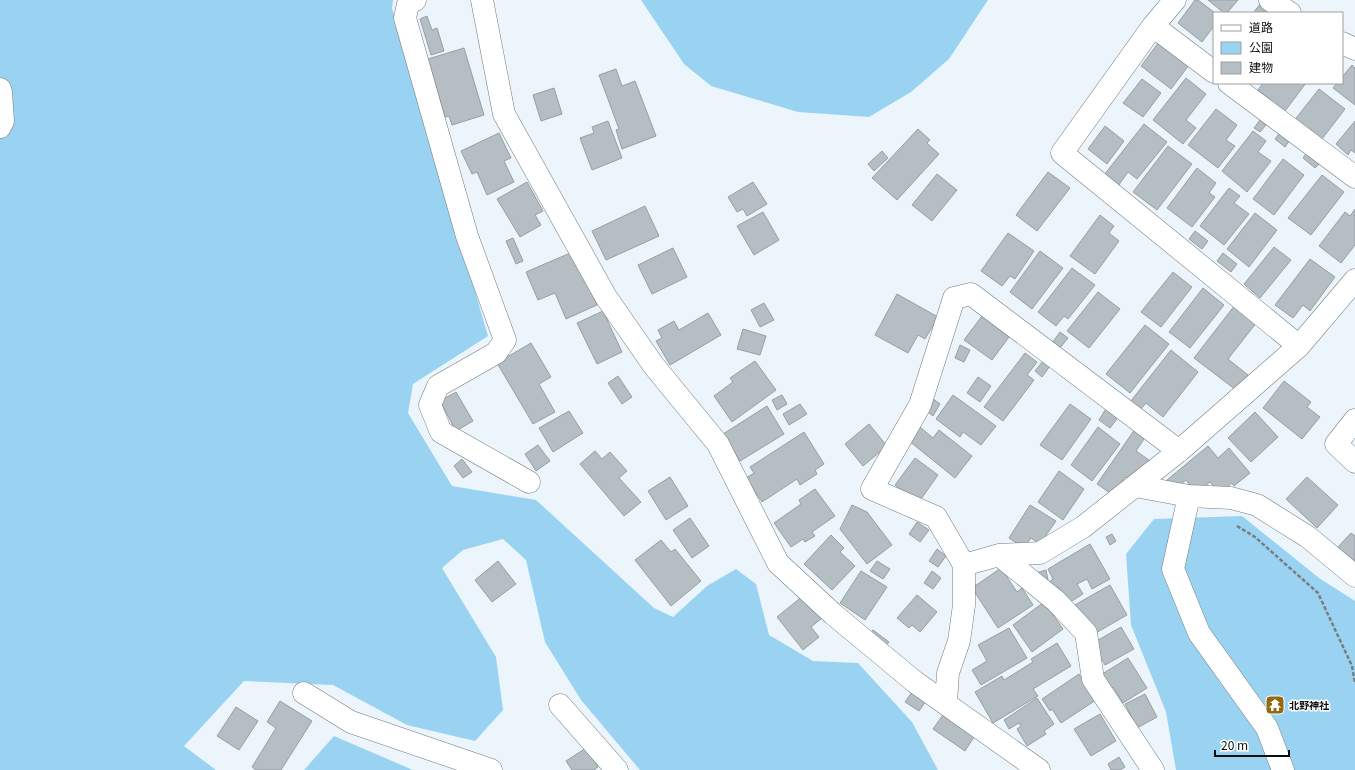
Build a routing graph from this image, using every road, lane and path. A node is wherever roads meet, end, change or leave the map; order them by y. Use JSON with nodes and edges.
{"nodes":[{"id":1,"x":415,"y":0,"type":"edge"},
{"id":2,"x":482,"y":0,"type":"edge"},
{"id":3,"x":1175,"y":0,"type":"edge"},
{"id":4,"x":1270,"y":0,"type":"edge"},
{"id":5,"x":1288,"y":12,"type":"edge"},
{"id":6,"x":1152,"y":26,"type":"junction"},
{"id":7,"x":1343,"y":43,"type":"edge"},
{"id":8,"x":1355,"y":49,"type":"edge"},
{"id":9,"x":1213,"y":71,"type":"edge"},
{"id":10,"x":1230,"y":84,"type":"edge"},
{"id":11,"x":0,"y":89,"type":"edge"},
{"id":12,"x":0,"y":127,"type":"edge"},
{"id":13,"x":1355,"y":177,"type":"edge"},
{"id":14,"x":1355,"y":280,"type":"edge"},
{"id":15,"x":1300,"y":346,"type":"junction"},
{"id":16,"x":1355,"y":420,"type":"edge"},
{"id":17,"x":1179,"y":451,"type":"junction"},
{"id":18,"x":1355,"y":462,"type":"edge"},
{"id":19,"x":529,"y":482,"type":"dead end"},
{"id":20,"x":1136,"y":486,"type":"junction"},
{"id":21,"x":1190,"y":496,"type":"junction"},
{"id":22,"x":1235,"y":524,"type":"dead end"},
{"id":23,"x":998,"y":555,"type":"junction"},
{"id":24,"x":964,"y":565,"type":"junction"},
{"id":25,"x":1355,"y":576,"type":"edge"},
{"id":26,"x":1355,"y":684,"type":"edge"},
{"id":27,"x":304,"y":693,"type":"dead end"},
{"id":28,"x":946,"y":702,"type":"junction"},
{"id":29,"x":560,"y":705,"type":"dead end"},
{"id":30,"x":490,"y":770,"type":"edge"},
{"id":31,"x":617,"y":770,"type":"edge"},
{"id":32,"x":1039,"y":770,"type":"edge"},
{"id":33,"x":1153,"y":770,"type":"edge"},
{"id":34,"x":1283,"y":770,"type":"edge"}],
"edges":[{"from":1,"to":19,"type":"street"},
{"from":2,"to":28,"type":"street"},
{"from":3,"to":6,"type":"street"},
{"from":4,"to":5,"type":"street"},
{"from":6,"to":9,"type":"street"},
{"from":6,"to":15,"type":"street"},
{"from":7,"to":8,"type":"street"},
{"from":10,"to":13,"type":"street"},
{"from":11,"to":12,"type":"street"},
{"from":14,"to":15,"type":"street"},
{"from":15,"to":17,"type":"street"},
{"from":16,"to":18,"type":"street"},
{"from":17,"to":20,"type":"street"},
{"from":17,"to":24,"type":"street"},
{"from":20,"to":21,"type":"street"},
{"from":20,"to":23,"type":"street"},
{"from":21,"to":25,"type":"street"},
{"from":21,"to":34,"type":"street"},
{"from":22,"to":26,"type":"path"},
{"from":23,"to":24,"type":"street"},
{"from":23,"to":33,"type":"street"},
{"from":24,"to":28,"type":"street"},
{"from":27,"to":30,"type":"street"},
{"from":28,"to":32,"type":"street"},
{"from":29,"to":31,"type":"street"}]}
